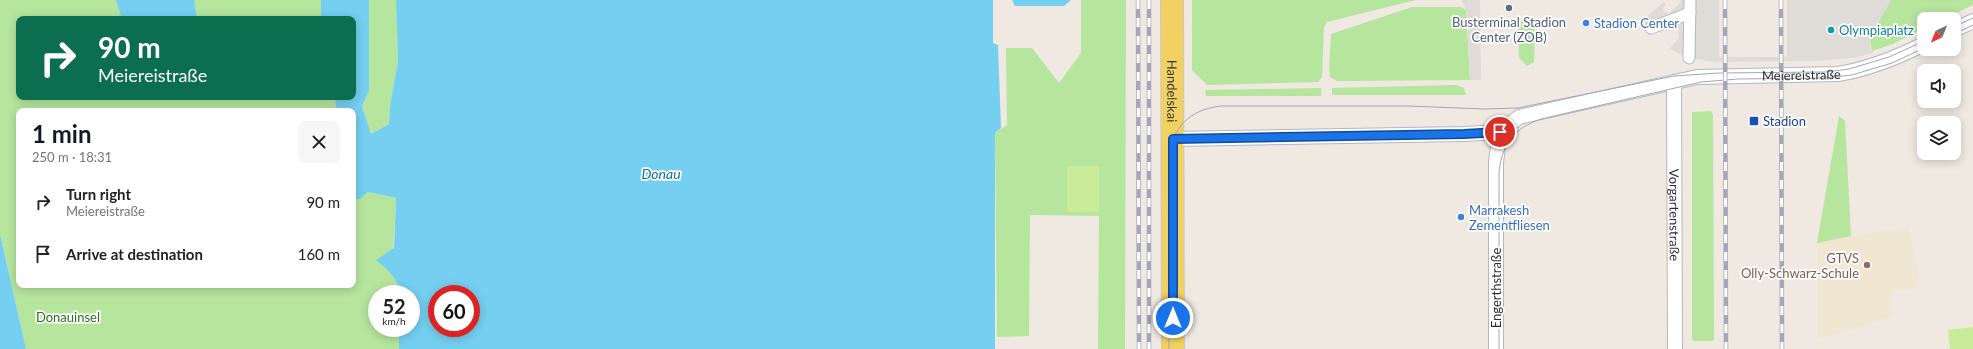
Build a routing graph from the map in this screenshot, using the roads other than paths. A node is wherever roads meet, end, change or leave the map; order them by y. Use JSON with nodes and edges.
{"nodes":[{"id":1,"x":1172,"y":0,"type":"edge"},
{"id":2,"x":1690,"y":0,"type":"edge"},
{"id":3,"x":1690,"y":14,"type":"junction"},
{"id":4,"x":1973,"y":21,"type":"edge"},
{"id":5,"x":1961,"y":27,"type":"edge"},
{"id":6,"x":1652,"y":28,"type":"dead end"},
{"id":7,"x":1917,"y":47,"type":"edge"},
{"id":8,"x":1689,"y":58,"type":"dead end"},
{"id":9,"x":1674,"y":82,"type":"junction"},
{"id":10,"x":1500,"y":132,"type":"junction"},
{"id":11,"x":1173,"y":139,"type":"junction"},
{"id":12,"x":1173,"y":349,"type":"edge"},
{"id":13,"x":1496,"y":349,"type":"edge"},
{"id":14,"x":1675,"y":349,"type":"edge"}],
"edges":[{"from":1,"to":11,"type":"main road","name":"Handelskai"},
{"from":2,"to":3,"type":"street"},
{"from":3,"to":6,"type":"street"},
{"from":3,"to":8,"type":"street"},
{"from":4,"to":5,"type":"street"},
{"from":7,"to":9,"type":"street","name":"Meiereistraße"},
{"from":9,"to":10,"type":"street"},
{"from":9,"to":14,"type":"street","name":"Vorgartenstraße"},
{"from":10,"to":11,"type":"street"},
{"from":10,"to":13,"type":"street","name":"Engerthstraße"},
{"from":11,"to":12,"type":"main road","name":"Handelskai"}]}
